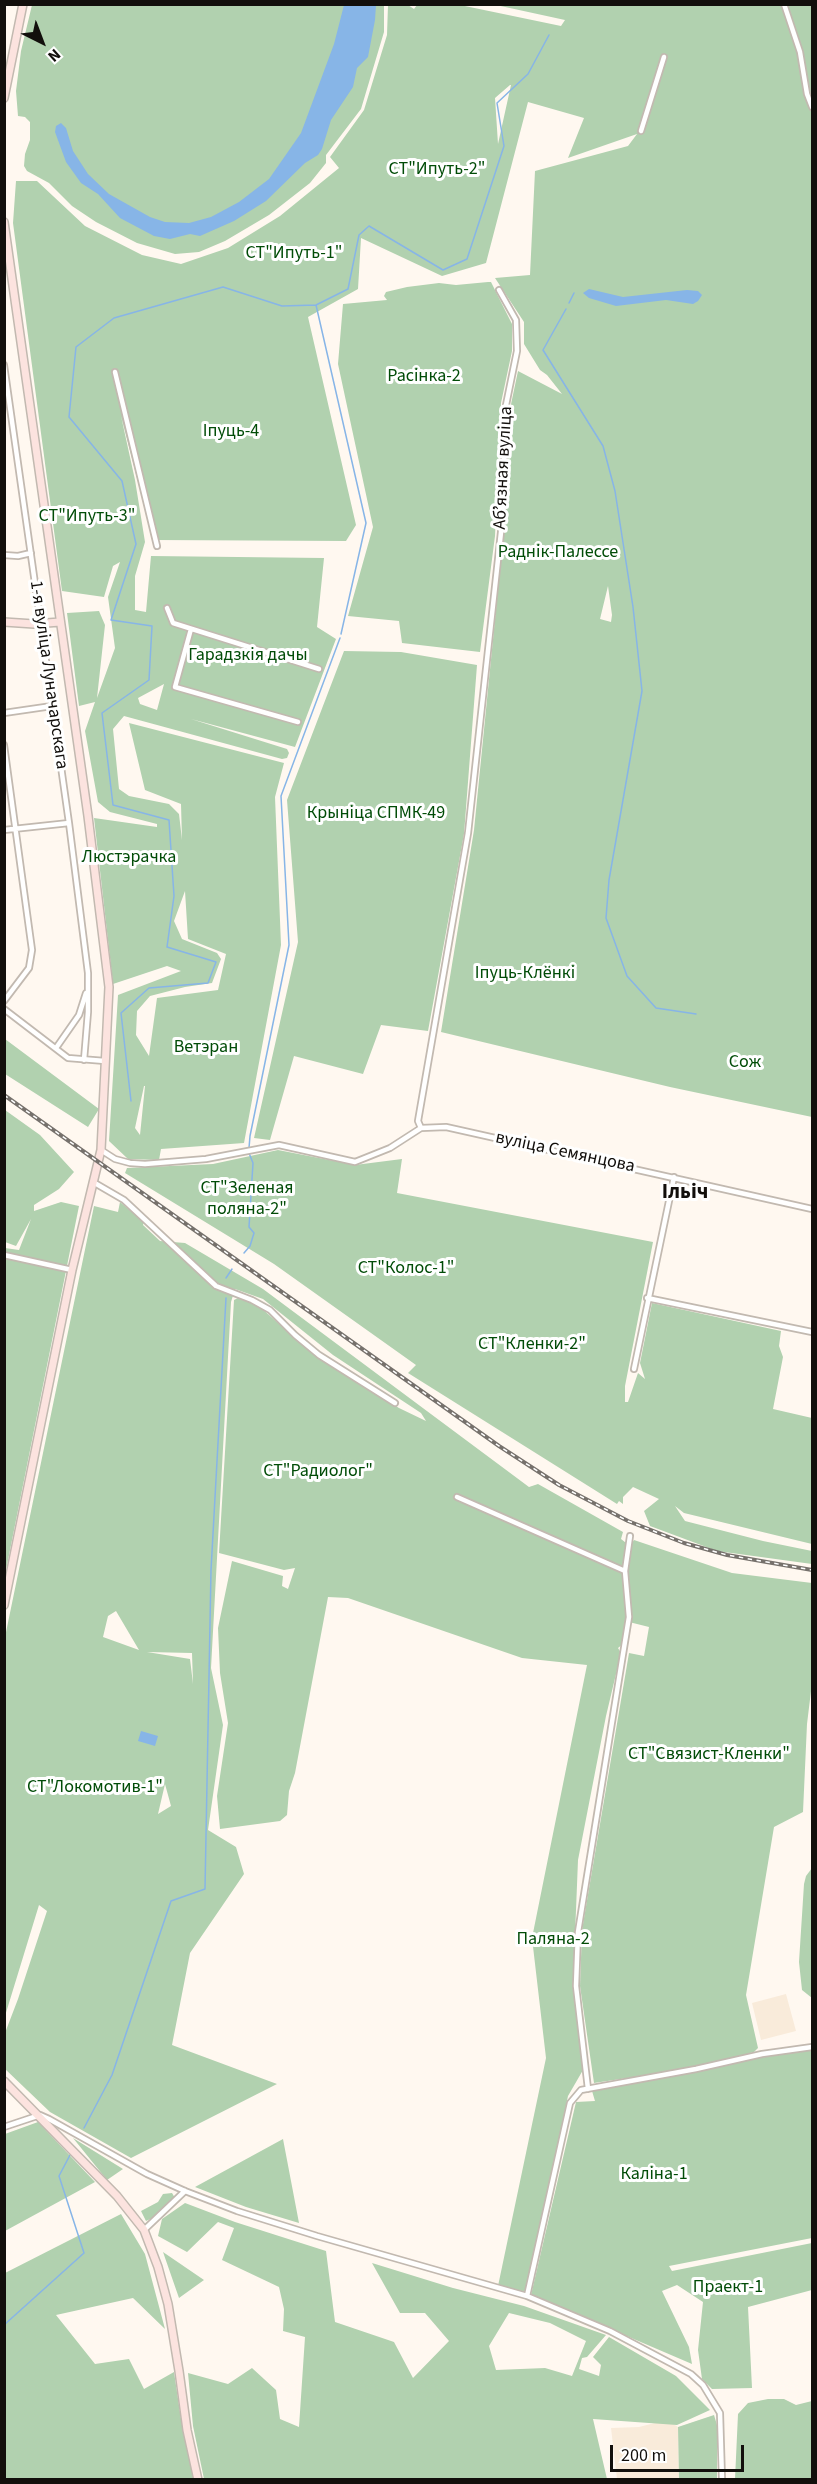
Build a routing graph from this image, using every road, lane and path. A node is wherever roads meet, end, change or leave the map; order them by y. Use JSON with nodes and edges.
{"nodes":[{"id":1,"x":23,"y":4,"type":"edge"},
{"id":2,"x":784,"y":4,"type":"edge"},
{"id":3,"x":664,"y":57,"type":"dead end"},
{"id":4,"x":4,"y":98,"type":"edge"},
{"id":5,"x":813,"y":107,"type":"edge"},
{"id":6,"x":641,"y":131,"type":"dead end"},
{"id":7,"x":4,"y":222,"type":"edge"},
{"id":8,"x":499,"y":290,"type":"dead end"},
{"id":9,"x":4,"y":365,"type":"edge"},
{"id":10,"x":115,"y":372,"type":"dead end"},
{"id":11,"x":7,"y":397,"type":"edge"},
{"id":12,"x":157,"y":546,"type":"dead end"},
{"id":13,"x":31,"y":553,"type":"junction"},
{"id":14,"x":4,"y":555,"type":"edge"},
{"id":15,"x":167,"y":608,"type":"dead end"},
{"id":16,"x":4,"y":622,"type":"edge"},
{"id":17,"x":60,"y":622,"type":"junction"},
{"id":18,"x":40,"y":624,"type":"junction"},
{"id":19,"x":191,"y":629,"type":"junction"},
{"id":20,"x":319,"y":669,"type":"dead end"},
{"id":21,"x":52,"y":706,"type":"junction"},
{"id":22,"x":4,"y":713,"type":"edge"},
{"id":23,"x":298,"y":722,"type":"dead end"},
{"id":24,"x":4,"y":745,"type":"edge"},
{"id":25,"x":69,"y":823,"type":"junction"},
{"id":26,"x":15,"y":828,"type":"junction"},
{"id":27,"x":4,"y":830,"type":"edge"},
{"id":28,"x":88,"y":986,"type":"junction"},
{"id":29,"x":4,"y":1001,"type":"edge"},
{"id":30,"x":4,"y":1010,"type":"edge"},
{"id":31,"x":56,"y":1048,"type":"junction"},
{"id":32,"x":84,"y":1059,"type":"junction"},
{"id":33,"x":105,"y":1061,"type":"junction"},
{"id":34,"x":422,"y":1128,"type":"junction"},
{"id":35,"x":101,"y":1150,"type":"junction"},
{"id":36,"x":674,"y":1177,"type":"junction"},
{"id":37,"x":93,"y":1182,"type":"junction"},
{"id":38,"x":813,"y":1209,"type":"edge"},
{"id":39,"x":4,"y":1255,"type":"edge"},
{"id":40,"x":72,"y":1270,"type":"junction"},
{"id":41,"x":647,"y":1298,"type":"junction"},
{"id":42,"x":813,"y":1332,"type":"edge"},
{"id":43,"x":634,"y":1369,"type":"dead end"},
{"id":44,"x":395,"y":1403,"type":"dead end"},
{"id":45,"x":457,"y":1497,"type":"dead end"},
{"id":46,"x":630,"y":1536,"type":"dead end"},
{"id":47,"x":626,"y":1571,"type":"junction"},
{"id":48,"x":6,"y":1586,"type":"edge"},
{"id":49,"x":4,"y":1605,"type":"edge"},
{"id":50,"x":813,"y":2046,"type":"edge"},
{"id":51,"x":4,"y":2080,"type":"edge"},
{"id":52,"x":588,"y":2089,"type":"junction"},
{"id":53,"x":39,"y":2115,"type":"junction"},
{"id":54,"x":4,"y":2127,"type":"edge"},
{"id":55,"x":185,"y":2191,"type":"junction"},
{"id":56,"x":144,"y":2230,"type":"junction"},
{"id":57,"x":527,"y":2296,"type":"junction"},
{"id":58,"x":198,"y":2480,"type":"edge"},
{"id":59,"x":722,"y":2480,"type":"edge"}],
"edges":[{"from":1,"to":4,"type":"street"},
{"from":2,"to":5,"type":"street"},
{"from":3,"to":6,"type":"street"},
{"from":7,"to":17,"type":"street"},
{"from":8,"to":34,"type":"street","name":"Абʼязная вуліца"},
{"from":9,"to":11,"type":"street","name":"1-я вуліца Луначарскага"},
{"from":10,"to":12,"type":"street"},
{"from":11,"to":13,"type":"street","name":"1-я вуліца Луначарскага"},
{"from":13,"to":14,"type":"street"},
{"from":13,"to":18,"type":"street","name":"1-я вуліца Луначарскага"},
{"from":15,"to":19,"type":"street"},
{"from":16,"to":18,"type":"street"},
{"from":17,"to":18,"type":"street"},
{"from":17,"to":33,"type":"street"},
{"from":18,"to":21,"type":"street","name":"1-я вуліца Луначарскага"},
{"from":19,"to":20,"type":"street"},
{"from":19,"to":23,"type":"street"},
{"from":21,"to":22,"type":"street"},
{"from":21,"to":25,"type":"street","name":"1-я вуліца Луначарскага"},
{"from":24,"to":26,"type":"street"},
{"from":25,"to":26,"type":"street"},
{"from":25,"to":28,"type":"street","name":"1-я вуліца Луначарскага"},
{"from":26,"to":27,"type":"street"},
{"from":26,"to":29,"type":"street"},
{"from":28,"to":31,"type":"street"},
{"from":28,"to":32,"type":"street","name":"1-я вуліца Луначарскага"},
{"from":30,"to":31,"type":"street"},
{"from":31,"to":32,"type":"street"},
{"from":32,"to":33,"type":"street"},
{"from":33,"to":35,"type":"street"},
{"from":34,"to":35,"type":"street"},
{"from":34,"to":36,"type":"street","name":"вуліца Семянцова"},
{"from":35,"to":37,"type":"street"},
{"from":36,"to":38,"type":"street","name":"вуліца Семянцова"},
{"from":36,"to":41,"type":"street"},
{"from":37,"to":40,"type":"street"},
{"from":37,"to":44,"type":"street"},
{"from":39,"to":40,"type":"street"},
{"from":40,"to":48,"type":"street"},
{"from":41,"to":42,"type":"street"},
{"from":41,"to":43,"type":"street"},
{"from":45,"to":47,"type":"street"},
{"from":46,"to":47,"type":"street"},
{"from":47,"to":52,"type":"street"},
{"from":48,"to":49,"type":"street"},
{"from":50,"to":52,"type":"street"},
{"from":51,"to":53,"type":"street"},
{"from":52,"to":57,"type":"street"},
{"from":53,"to":54,"type":"street"},
{"from":53,"to":55,"type":"street"},
{"from":53,"to":56,"type":"street"},
{"from":55,"to":56,"type":"street"},
{"from":55,"to":57,"type":"street"},
{"from":56,"to":58,"type":"street"},
{"from":57,"to":59,"type":"street"}]}
